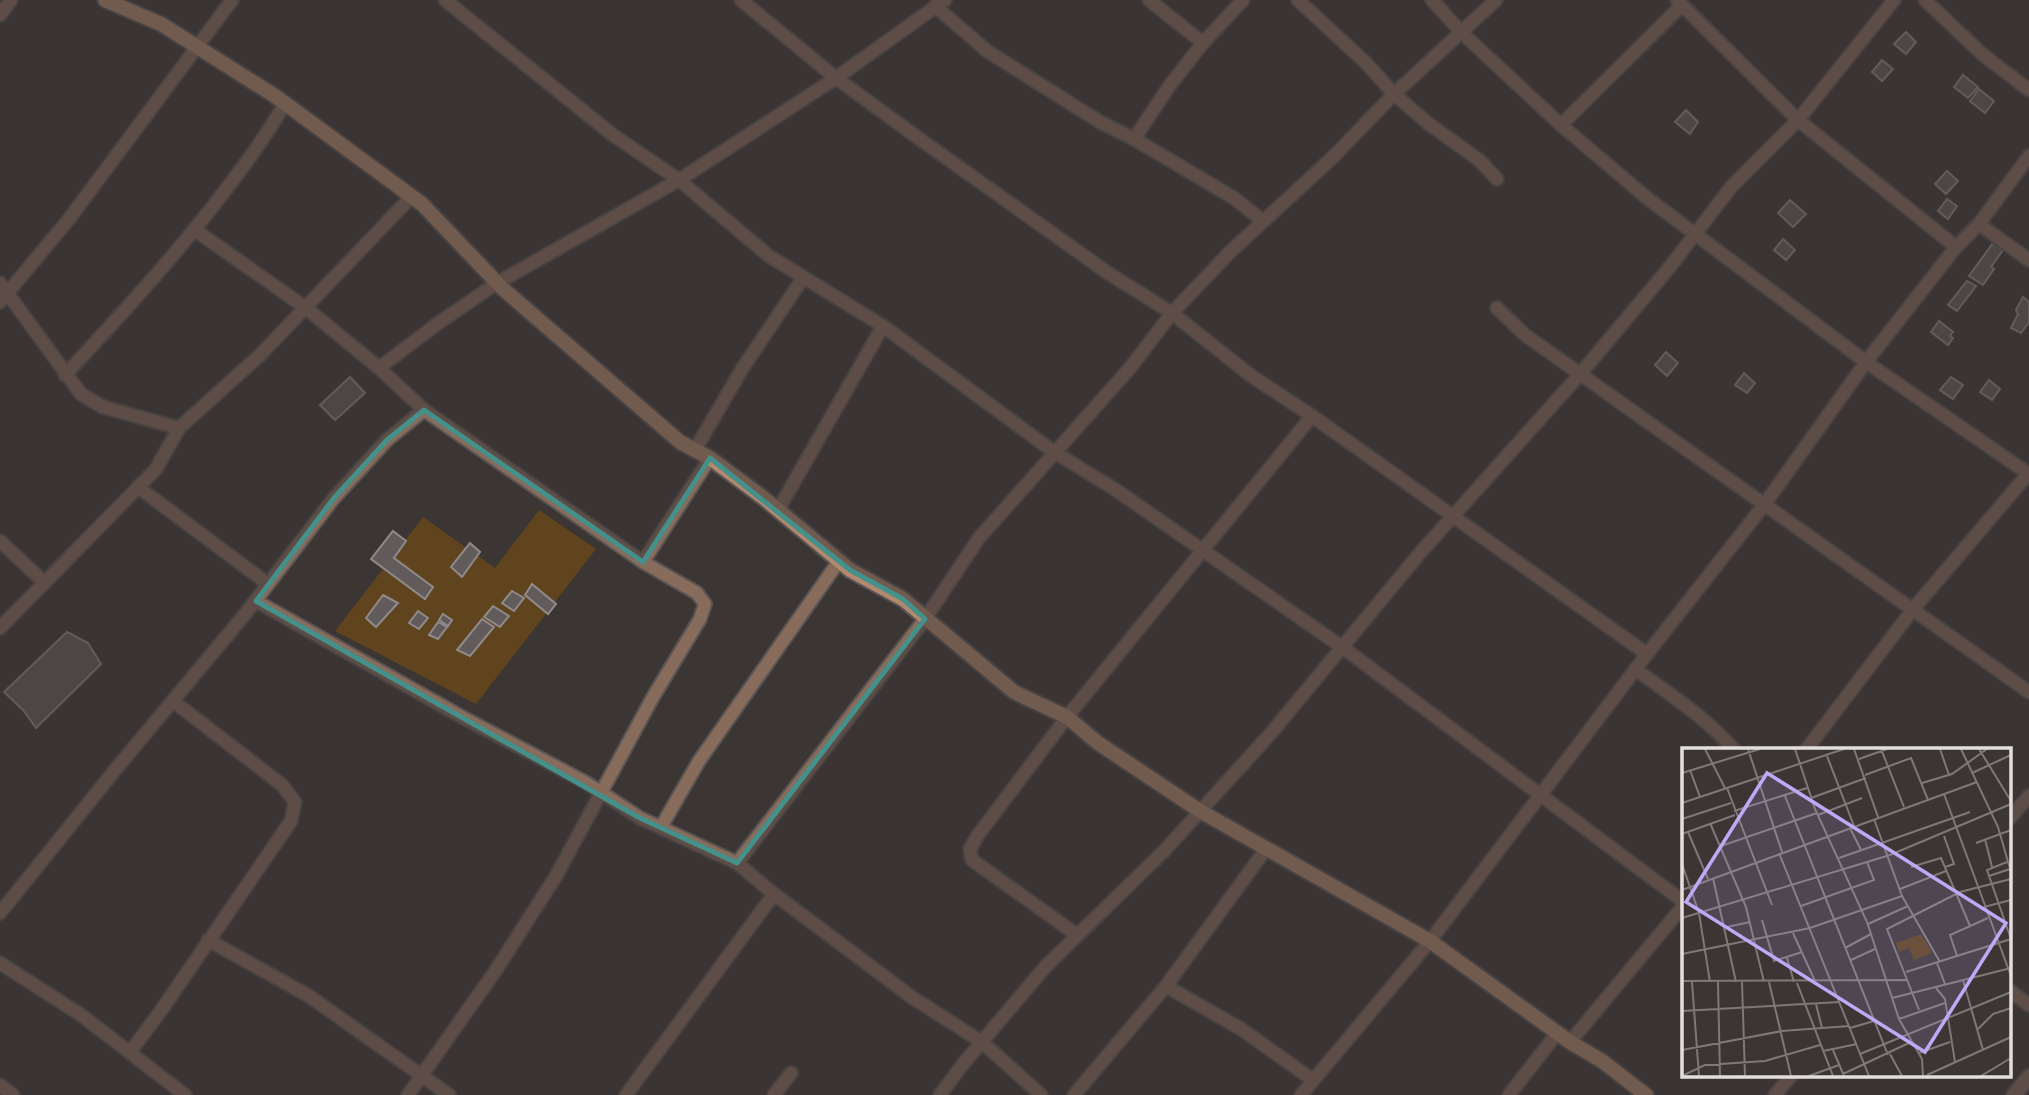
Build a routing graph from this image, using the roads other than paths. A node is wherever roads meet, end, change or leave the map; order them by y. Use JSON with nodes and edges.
{"nodes":[{"id":1,"x":11,"y":0,"type":"edge"},
{"id":2,"x":105,"y":0,"type":"edge"},
{"id":3,"x":232,"y":0,"type":"edge"},
{"id":4,"x":445,"y":0,"type":"edge"},
{"id":5,"x":741,"y":0,"type":"edge"},
{"id":6,"x":1149,"y":0,"type":"edge"},
{"id":7,"x":1243,"y":0,"type":"edge"},
{"id":8,"x":1298,"y":0,"type":"edge"},
{"id":9,"x":1432,"y":0,"type":"edge"},
{"id":10,"x":1496,"y":0,"type":"edge"},
{"id":11,"x":1894,"y":0,"type":"edge"},
{"id":12,"x":1925,"y":0,"type":"edge"},
{"id":13,"x":940,"y":3,"type":"edge"},
{"id":14,"x":1680,"y":3,"type":"edge"},
{"id":15,"x":126,"y":4,"type":"edge"},
{"id":16,"x":0,"y":15,"type":"edge"},
{"id":17,"x":1461,"y":32,"type":"junction"},
{"id":18,"x":1203,"y":43,"type":"junction"},
{"id":19,"x":198,"y":47,"type":"junction"},
{"id":20,"x":836,"y":78,"type":"junction"},
{"id":21,"x":2029,"y":90,"type":"edge"},
{"id":22,"x":1394,"y":94,"type":"junction"},
{"id":23,"x":285,"y":103,"type":"junction"},
{"id":24,"x":1798,"y":120,"type":"junction"},
{"id":25,"x":1561,"y":125,"type":"junction"},
{"id":26,"x":1133,"y":139,"type":"junction"},
{"id":27,"x":2029,"y":156,"type":"edge"},
{"id":28,"x":1497,"y":178,"type":"dead end"},
{"id":29,"x":679,"y":180,"type":"junction"},
{"id":30,"x":412,"y":196,"type":"junction"},
{"id":31,"x":1263,"y":221,"type":"junction"},
{"id":32,"x":1979,"y":225,"type":"junction"},
{"id":33,"x":195,"y":230,"type":"junction"},
{"id":34,"x":1694,"y":235,"type":"junction"},
{"id":35,"x":1956,"y":247,"type":"junction"},
{"id":36,"x":2029,"y":260,"type":"edge"},
{"id":37,"x":803,"y":278,"type":"junction"},
{"id":38,"x":497,"y":283,"type":"junction"},
{"id":39,"x":3,"y":292,"type":"edge"},
{"id":40,"x":306,"y":308,"type":"junction"},
{"id":41,"x":1497,"y":308,"type":"dead end"},
{"id":42,"x":1172,"y":313,"type":"junction"},
{"id":43,"x":883,"y":326,"type":"junction"},
{"id":44,"x":1866,"y":362,"type":"junction"},
{"id":45,"x":379,"y":368,"type":"junction"},
{"id":46,"x":1581,"y":373,"type":"junction"},
{"id":47,"x":65,"y":375,"type":"junction"},
{"id":48,"x":424,"y":410,"type":"junction"},
{"id":49,"x":1312,"y":416,"type":"junction"},
{"id":50,"x":179,"y":428,"type":"junction"},
{"id":51,"x":695,"y":450,"type":"junction"},
{"id":52,"x":1054,"y":452,"type":"junction"},
{"id":53,"x":710,"y":458,"type":"junction"},
{"id":54,"x":2029,"y":474,"type":"edge"},
{"id":55,"x":138,"y":487,"type":"junction"},
{"id":56,"x":1764,"y":506,"type":"junction"},
{"id":57,"x":778,"y":510,"type":"junction"},
{"id":58,"x":1454,"y":516,"type":"junction"},
{"id":59,"x":0,"y":541,"type":"edge"},
{"id":60,"x":1201,"y":551,"type":"junction"},
{"id":61,"x":839,"y":561,"type":"junction"},
{"id":62,"x":643,"y":562,"type":"junction"},
{"id":63,"x":45,"y":583,"type":"junction"},
{"id":64,"x":268,"y":584,"type":"junction"},
{"id":65,"x":256,"y":601,"type":"junction"},
{"id":66,"x":1914,"y":608,"type":"junction"},
{"id":67,"x":925,"y":619,"type":"junction"},
{"id":68,"x":0,"y":628,"type":"edge"},
{"id":69,"x":1342,"y":647,"type":"junction"},
{"id":70,"x":1647,"y":654,"type":"junction"},
{"id":71,"x":1635,"y":669,"type":"junction"},
{"id":72,"x":2029,"y":692,"type":"edge"},
{"id":73,"x":173,"y":701,"type":"junction"},
{"id":74,"x":1068,"y":717,"type":"junction"},
{"id":75,"x":1732,"y":748,"type":"edge"},
{"id":76,"x":1808,"y":748,"type":"edge"},
{"id":77,"x":601,"y":792,"type":"junction"},
{"id":78,"x":1541,"y":794,"type":"junction"},
{"id":79,"x":2029,"y":796,"type":"edge"},
{"id":80,"x":1200,"y":811,"type":"junction"},
{"id":81,"x":2011,"y":817,"type":"edge"},
{"id":82,"x":661,"y":827,"type":"junction"},
{"id":83,"x":1266,"y":849,"type":"junction"},
{"id":84,"x":737,"y":863,"type":"junction"},
{"id":85,"x":774,"y":894,"type":"junction"},
{"id":86,"x":1682,"y":902,"type":"edge"},
{"id":87,"x":1682,"y":906,"type":"edge"},
{"id":88,"x":0,"y":913,"type":"edge"},
{"id":89,"x":1077,"y":935,"type":"junction"},
{"id":90,"x":208,"y":940,"type":"junction"},
{"id":91,"x":1430,"y":941,"type":"junction"},
{"id":92,"x":0,"y":963,"type":"edge"},
{"id":93,"x":1166,"y":986,"type":"junction"},
{"id":94,"x":2011,"y":992,"type":"edge"},
{"id":95,"x":2029,"y":1005,"type":"edge"},
{"id":96,"x":1558,"y":1032,"type":"junction"},
{"id":97,"x":982,"y":1042,"type":"junction"},
{"id":98,"x":1570,"y":1042,"type":"junction"},
{"id":99,"x":130,"y":1052,"type":"junction"},
{"id":100,"x":791,"y":1073,"type":"dead end"},
{"id":101,"x":421,"y":1076,"type":"junction"},
{"id":102,"x":2029,"y":1077,"type":"edge"},
{"id":103,"x":1789,"y":1078,"type":"edge"},
{"id":104,"x":1313,"y":1080,"type":"junction"},
{"id":105,"x":0,"y":1085,"type":"edge"},
{"id":106,"x":13,"y":1095,"type":"edge"},
{"id":107,"x":185,"y":1095,"type":"edge"},
{"id":108,"x":408,"y":1095,"type":"edge"},
{"id":109,"x":449,"y":1095,"type":"edge"},
{"id":110,"x":626,"y":1095,"type":"edge"},
{"id":111,"x":774,"y":1095,"type":"edge"},
{"id":112,"x":940,"y":1095,"type":"edge"},
{"id":113,"x":1041,"y":1095,"type":"edge"},
{"id":114,"x":1074,"y":1095,"type":"edge"},
{"id":115,"x":1301,"y":1095,"type":"edge"},
{"id":116,"x":1509,"y":1095,"type":"edge"},
{"id":117,"x":1646,"y":1095,"type":"edge"},
{"id":118,"x":1775,"y":1095,"type":"edge"},
{"id":119,"x":2014,"y":1095,"type":"edge"}],
"edges":[{"from":1,"to":16,"type":"street"},
{"from":2,"to":15,"type":"main road"},
{"from":3,"to":19,"type":"street"},
{"from":4,"to":29,"type":"street"},
{"from":5,"to":20,"type":"street"},
{"from":6,"to":18,"type":"street"},
{"from":7,"to":18,"type":"street"},
{"from":8,"to":22,"type":"street"},
{"from":9,"to":17,"type":"street"},
{"from":10,"to":17,"type":"street"},
{"from":11,"to":24,"type":"street"},
{"from":12,"to":21,"type":"street"},
{"from":13,"to":20,"type":"street"},
{"from":13,"to":26,"type":"street"},
{"from":14,"to":24,"type":"street"},
{"from":14,"to":25,"type":"street"},
{"from":15,"to":19,"type":"main road"},
{"from":17,"to":22,"type":"street"},
{"from":17,"to":25,"type":"street"},
{"from":18,"to":26,"type":"street"},
{"from":19,"to":23,"type":"main road"},
{"from":19,"to":39,"type":"street"},
{"from":20,"to":29,"type":"street"},
{"from":20,"to":42,"type":"street"},
{"from":22,"to":28,"type":"street"},
{"from":22,"to":31,"type":"street"},
{"from":23,"to":30,"type":"main road"},
{"from":23,"to":33,"type":"street"},
{"from":24,"to":34,"type":"street"},
{"from":24,"to":35,"type":"street"},
{"from":25,"to":34,"type":"street"},
{"from":26,"to":31,"type":"street"},
{"from":27,"to":32,"type":"street"},
{"from":29,"to":37,"type":"street"},
{"from":29,"to":38,"type":"street"},
{"from":30,"to":38,"type":"main road"},
{"from":30,"to":40,"type":"street"},
{"from":31,"to":42,"type":"street"},
{"from":32,"to":35,"type":"street"},
{"from":32,"to":36,"type":"street"},
{"from":33,"to":40,"type":"street"},
{"from":33,"to":47,"type":"street"},
{"from":34,"to":44,"type":"street"},
{"from":34,"to":46,"type":"street"},
{"from":35,"to":44,"type":"street"},
{"from":37,"to":43,"type":"street"},
{"from":37,"to":51,"type":"street"},
{"from":38,"to":45,"type":"street"},
{"from":38,"to":51,"type":"main road"},
{"from":39,"to":47,"type":"street"},
{"from":40,"to":45,"type":"street"},
{"from":40,"to":50,"type":"street"},
{"from":41,"to":46,"type":"street"},
{"from":42,"to":49,"type":"street"},
{"from":42,"to":52,"type":"street"},
{"from":43,"to":52,"type":"street"},
{"from":43,"to":57,"type":"street"},
{"from":44,"to":54,"type":"street"},
{"from":44,"to":56,"type":"street"},
{"from":45,"to":48,"type":"street"},
{"from":46,"to":56,"type":"street"},
{"from":46,"to":58,"type":"street"},
{"from":47,"to":50,"type":"street"},
{"from":48,"to":62,"type":"street"},
{"from":48,"to":64,"type":"street"},
{"from":49,"to":58,"type":"street"},
{"from":49,"to":60,"type":"street"},
{"from":50,"to":55,"type":"street"},
{"from":51,"to":53,"type":"main road"},
{"from":52,"to":60,"type":"street"},
{"from":52,"to":67,"type":"street"},
{"from":53,"to":57,"type":"main road"},
{"from":53,"to":62,"type":"street"},
{"from":54,"to":66,"type":"street"},
{"from":55,"to":63,"type":"street"},
{"from":55,"to":64,"type":"street"},
{"from":56,"to":66,"type":"street"},
{"from":56,"to":70,"type":"street"},
{"from":57,"to":61,"type":"main road"},
{"from":58,"to":69,"type":"street"},
{"from":58,"to":70,"type":"street"},
{"from":59,"to":63,"type":"street"},
{"from":60,"to":69,"type":"street"},
{"from":60,"to":74,"type":"street"},
{"from":61,"to":67,"type":"main road"},
{"from":61,"to":82,"type":"street"},
{"from":62,"to":77,"type":"street"},
{"from":63,"to":68,"type":"street"},
{"from":64,"to":65,"type":"street"},
{"from":65,"to":73,"type":"street"},
{"from":65,"to":77,"type":"street"},
{"from":66,"to":72,"type":"street"},
{"from":66,"to":76,"type":"street"},
{"from":67,"to":74,"type":"main road"},
{"from":67,"to":84,"type":"street"},
{"from":69,"to":78,"type":"street"},
{"from":69,"to":80,"type":"street"},
{"from":70,"to":71,"type":"street"},
{"from":71,"to":75,"type":"street"},
{"from":71,"to":78,"type":"street"},
{"from":73,"to":88,"type":"street"},
{"from":73,"to":90,"type":"street"},
{"from":74,"to":80,"type":"main road"},
{"from":74,"to":89,"type":"street"},
{"from":77,"to":82,"type":"street"},
{"from":77,"to":101,"type":"street"},
{"from":78,"to":86,"type":"street"},
{"from":78,"to":91,"type":"street"},
{"from":79,"to":81,"type":"street"},
{"from":80,"to":83,"type":"main road"},
{"from":80,"to":89,"type":"street"},
{"from":82,"to":84,"type":"street"},
{"from":83,"to":91,"type":"main road"},
{"from":83,"to":93,"type":"street"},
{"from":84,"to":85,"type":"street"},
{"from":85,"to":97,"type":"street"},
{"from":85,"to":110,"type":"street"},
{"from":87,"to":98,"type":"street"},
{"from":89,"to":97,"type":"street"},
{"from":90,"to":99,"type":"street"},
{"from":90,"to":101,"type":"street"},
{"from":91,"to":96,"type":"main road"},
{"from":91,"to":104,"type":"street"},
{"from":92,"to":99,"type":"street"},
{"from":93,"to":104,"type":"street"},
{"from":93,"to":114,"type":"street"},
{"from":94,"to":95,"type":"street"},
{"from":96,"to":98,"type":"main road"},
{"from":96,"to":116,"type":"street"},
{"from":97,"to":112,"type":"street"},
{"from":97,"to":113,"type":"street"},
{"from":98,"to":117,"type":"main road"},
{"from":99,"to":107,"type":"street"},
{"from":100,"to":111,"type":"street"},
{"from":101,"to":108,"type":"street"},
{"from":101,"to":109,"type":"street"},
{"from":102,"to":119,"type":"street"},
{"from":103,"to":118,"type":"street"},
{"from":104,"to":115,"type":"street"},
{"from":105,"to":106,"type":"street"}]}
